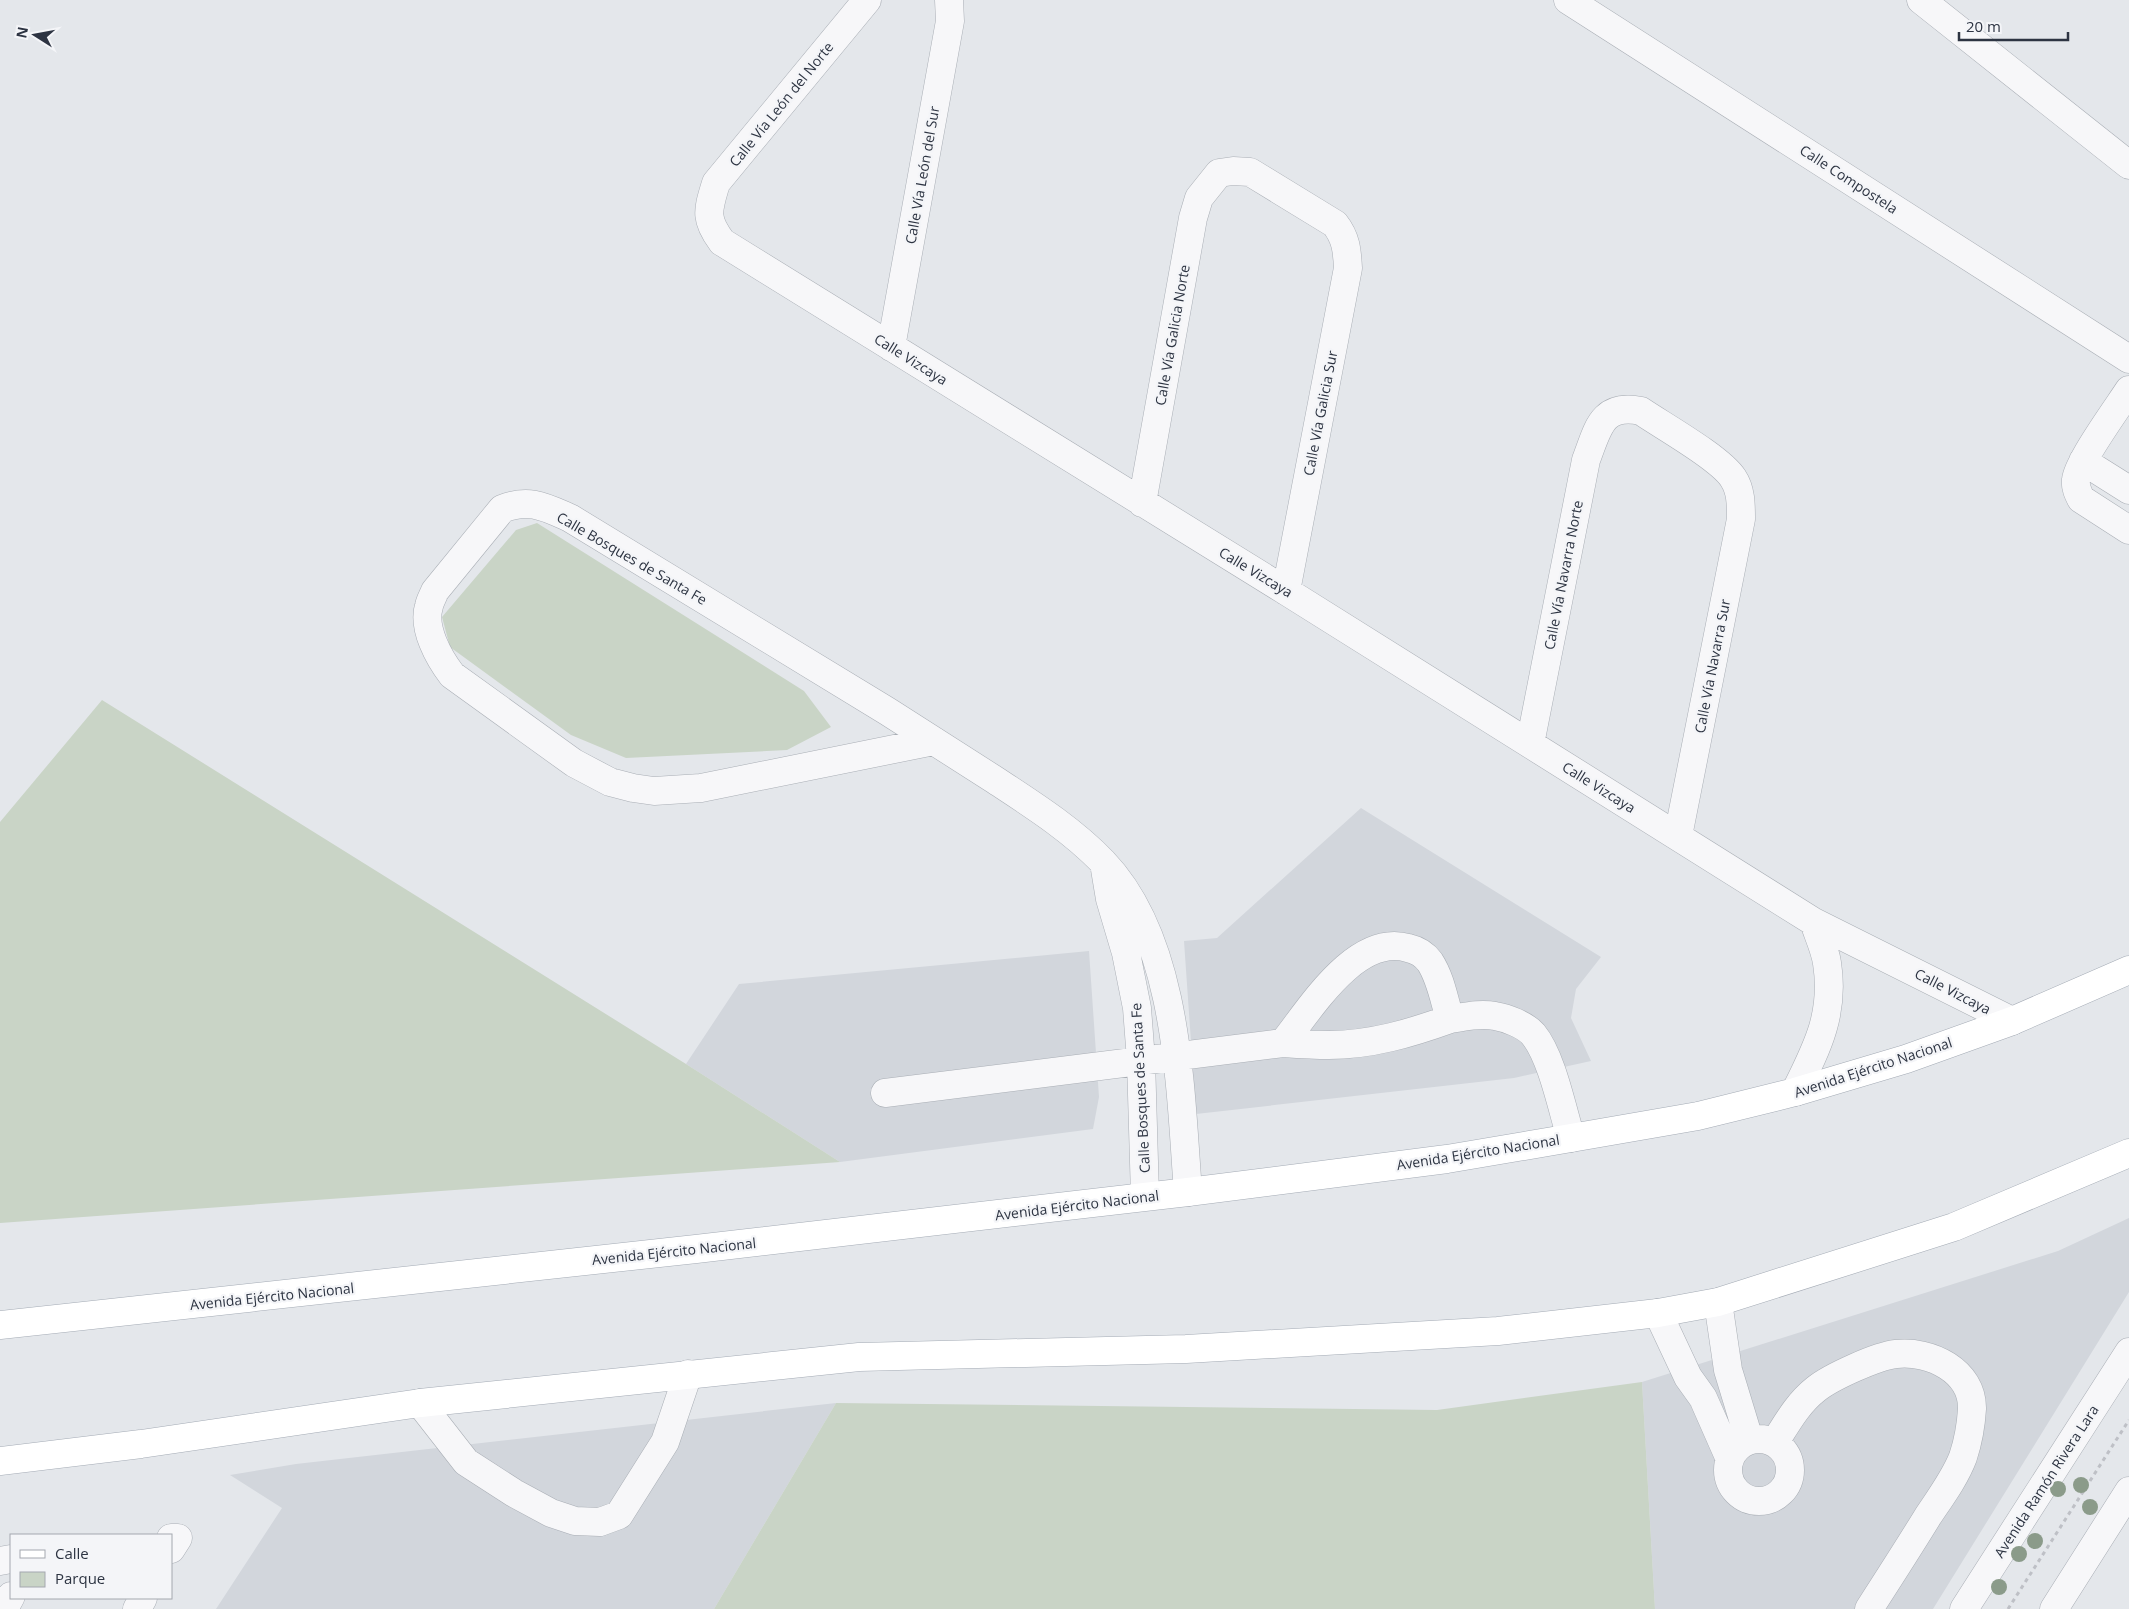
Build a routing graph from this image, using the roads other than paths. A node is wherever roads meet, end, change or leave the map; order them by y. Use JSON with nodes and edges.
{"nodes":[{"id":1,"x":867,"y":0,"type":"edge"},
{"id":2,"x":1568,"y":0,"type":"edge"},
{"id":3,"x":1921,"y":0,"type":"edge"},
{"id":4,"x":950,"y":1,"type":"edge"},
{"id":5,"x":2129,"y":166,"type":"edge"},
{"id":6,"x":1218,"y":173,"type":"joint"},
{"id":7,"x":708,"y":215,"type":"joint"},
{"id":8,"x":891,"y":347,"type":"junction"},
{"id":9,"x":2129,"y":359,"type":"edge"},
{"id":10,"x":2129,"y":390,"type":"edge"},
{"id":11,"x":1611,"y":412,"type":"joint"},
{"id":12,"x":2084,"y":461,"type":"junction"},
{"id":13,"x":2129,"y":490,"type":"edge"},
{"id":14,"x":1142,"y":503,"type":"junction"},
{"id":15,"x":2129,"y":530,"type":"edge"},
{"id":16,"x":1286,"y":591,"type":"junction"},
{"id":17,"x":934,"y":741,"type":"junction"},
{"id":18,"x":1530,"y":744,"type":"junction"},
{"id":19,"x":1678,"y":836,"type":"junction"},
{"id":20,"x":1104,"y":863,"type":"junction"},
{"id":21,"x":1814,"y":922,"type":"junction"},
{"id":22,"x":2129,"y":970,"type":"edge"},
{"id":23,"x":1450,"y":1019,"type":"junction"},
{"id":24,"x":2012,"y":1021,"type":"junction"},
{"id":25,"x":1283,"y":1043,"type":"junction"},
{"id":26,"x":1177,"y":1056,"type":"junction"},
{"id":27,"x":1141,"y":1060,"type":"junction"},
{"id":28,"x":1795,"y":1092,"type":"junction"},
{"id":29,"x":885,"y":1093,"type":"dead end"},
{"id":30,"x":1571,"y":1138,"type":"junction"},
{"id":31,"x":2126,"y":1158,"type":"edge"},
{"id":32,"x":1188,"y":1192,"type":"junction"},
{"id":33,"x":1145,"y":1196,"type":"junction"},
{"id":34,"x":1718,"y":1302,"type":"junction"},
{"id":35,"x":1658,"y":1313,"type":"junction"},
{"id":36,"x":0,"y":1325,"type":"edge"},
{"id":37,"x":2129,"y":1352,"type":"edge"},
{"id":38,"x":688,"y":1374,"type":"junction"},
{"id":39,"x":420,"y":1403,"type":"junction"},
{"id":40,"x":1751,"y":1446,"type":"junction"},
{"id":41,"x":0,"y":1461,"type":"edge"},
{"id":42,"x":2129,"y":1491,"type":"edge"},
{"id":43,"x":172,"y":1538,"type":"edge"},
{"id":44,"x":172,"y":1547,"type":"edge"},
{"id":45,"x":10,"y":1598,"type":"edge"},
{"id":46,"x":4,"y":1609,"type":"edge"},
{"id":47,"x":1869,"y":1609,"type":"edge"},
{"id":48,"x":1964,"y":1609,"type":"edge"},
{"id":49,"x":2054,"y":1609,"type":"edge"}],
"edges":[{"from":1,"to":7,"type":"street","name":"Calle Vía León del Norte"},
{"from":2,"to":9,"type":"street","name":"Calle Compostela"},
{"from":3,"to":5,"type":"street"},
{"from":4,"to":8,"type":"street","name":"Calle Vía León del Sur"},
{"from":6,"to":14,"type":"street","name":"Calle Vía Galicia Norte"},
{"from":6,"to":16,"type":"street","name":"Calle Vía Galicia Sur"},
{"from":7,"to":8,"type":"street","name":"Calle Vizcaya"},
{"from":8,"to":14,"type":"street","name":"Calle Vizcaya"},
{"from":10,"to":12,"type":"street"},
{"from":11,"to":18,"type":"street","name":"Calle Vía Navarra Norte"},
{"from":11,"to":19,"type":"street","name":"Calle Vía Navarra Sur"},
{"from":12,"to":13,"type":"street"},
{"from":12,"to":15,"type":"street"},
{"from":14,"to":16,"type":"street","name":"Calle Vizcaya"},
{"from":16,"to":18,"type":"street","name":"Calle Vizcaya"},
{"from":17,"to":17,"type":"street","name":"Calle Bosques de Santa Fe"},
{"from":17,"to":20,"type":"street","name":"Calle Bosques de Santa Fe"},
{"from":18,"to":19,"type":"street","name":"Calle Vizcaya"},
{"from":19,"to":21,"type":"street","name":"Calle Vizcaya"},
{"from":20,"to":26,"type":"street","name":"Calle Bosques de Santa Fe"},
{"from":20,"to":27,"type":"street","name":"Calle Bosques de Santa Fe"},
{"from":21,"to":24,"type":"street","name":"Calle Vizcaya"},
{"from":21,"to":28,"type":"street"},
{"from":22,"to":24,"type":"main road","name":"Avenida Ejército Nacional"},
{"from":23,"to":25,"type":"street"},
{"from":23,"to":25,"type":"street"},
{"from":23,"to":30,"type":"street"},
{"from":24,"to":28,"type":"main road","name":"Avenida Ejército Nacional"},
{"from":25,"to":26,"type":"street"},
{"from":26,"to":27,"type":"street"},
{"from":26,"to":32,"type":"street","name":"Calle Bosques de Santa Fe"},
{"from":27,"to":29,"type":"street"},
{"from":27,"to":33,"type":"street","name":"Calle Bosques de Santa Fe"},
{"from":28,"to":30,"type":"main road","name":"Avenida Ejército Nacional"},
{"from":30,"to":32,"type":"main road","name":"Avenida Ejército Nacional"},
{"from":31,"to":34,"type":"main road"},
{"from":32,"to":33,"type":"main road","name":"Avenida Ejército Nacional"},
{"from":33,"to":36,"type":"main road","name":"Avenida Ejército Nacional"},
{"from":34,"to":35,"type":"main road"},
{"from":34,"to":40,"type":"street"},
{"from":35,"to":38,"type":"main road"},
{"from":35,"to":40,"type":"street"},
{"from":37,"to":48,"type":"street","name":"Avenida Ramón Rivera Lara"},
{"from":38,"to":39,"type":"main road"},
{"from":38,"to":39,"type":"street"},
{"from":39,"to":41,"type":"main road"},
{"from":40,"to":47,"type":"street"},
{"from":42,"to":49,"type":"street"},
{"from":43,"to":44,"type":"street"},
{"from":45,"to":46,"type":"street"}]}
